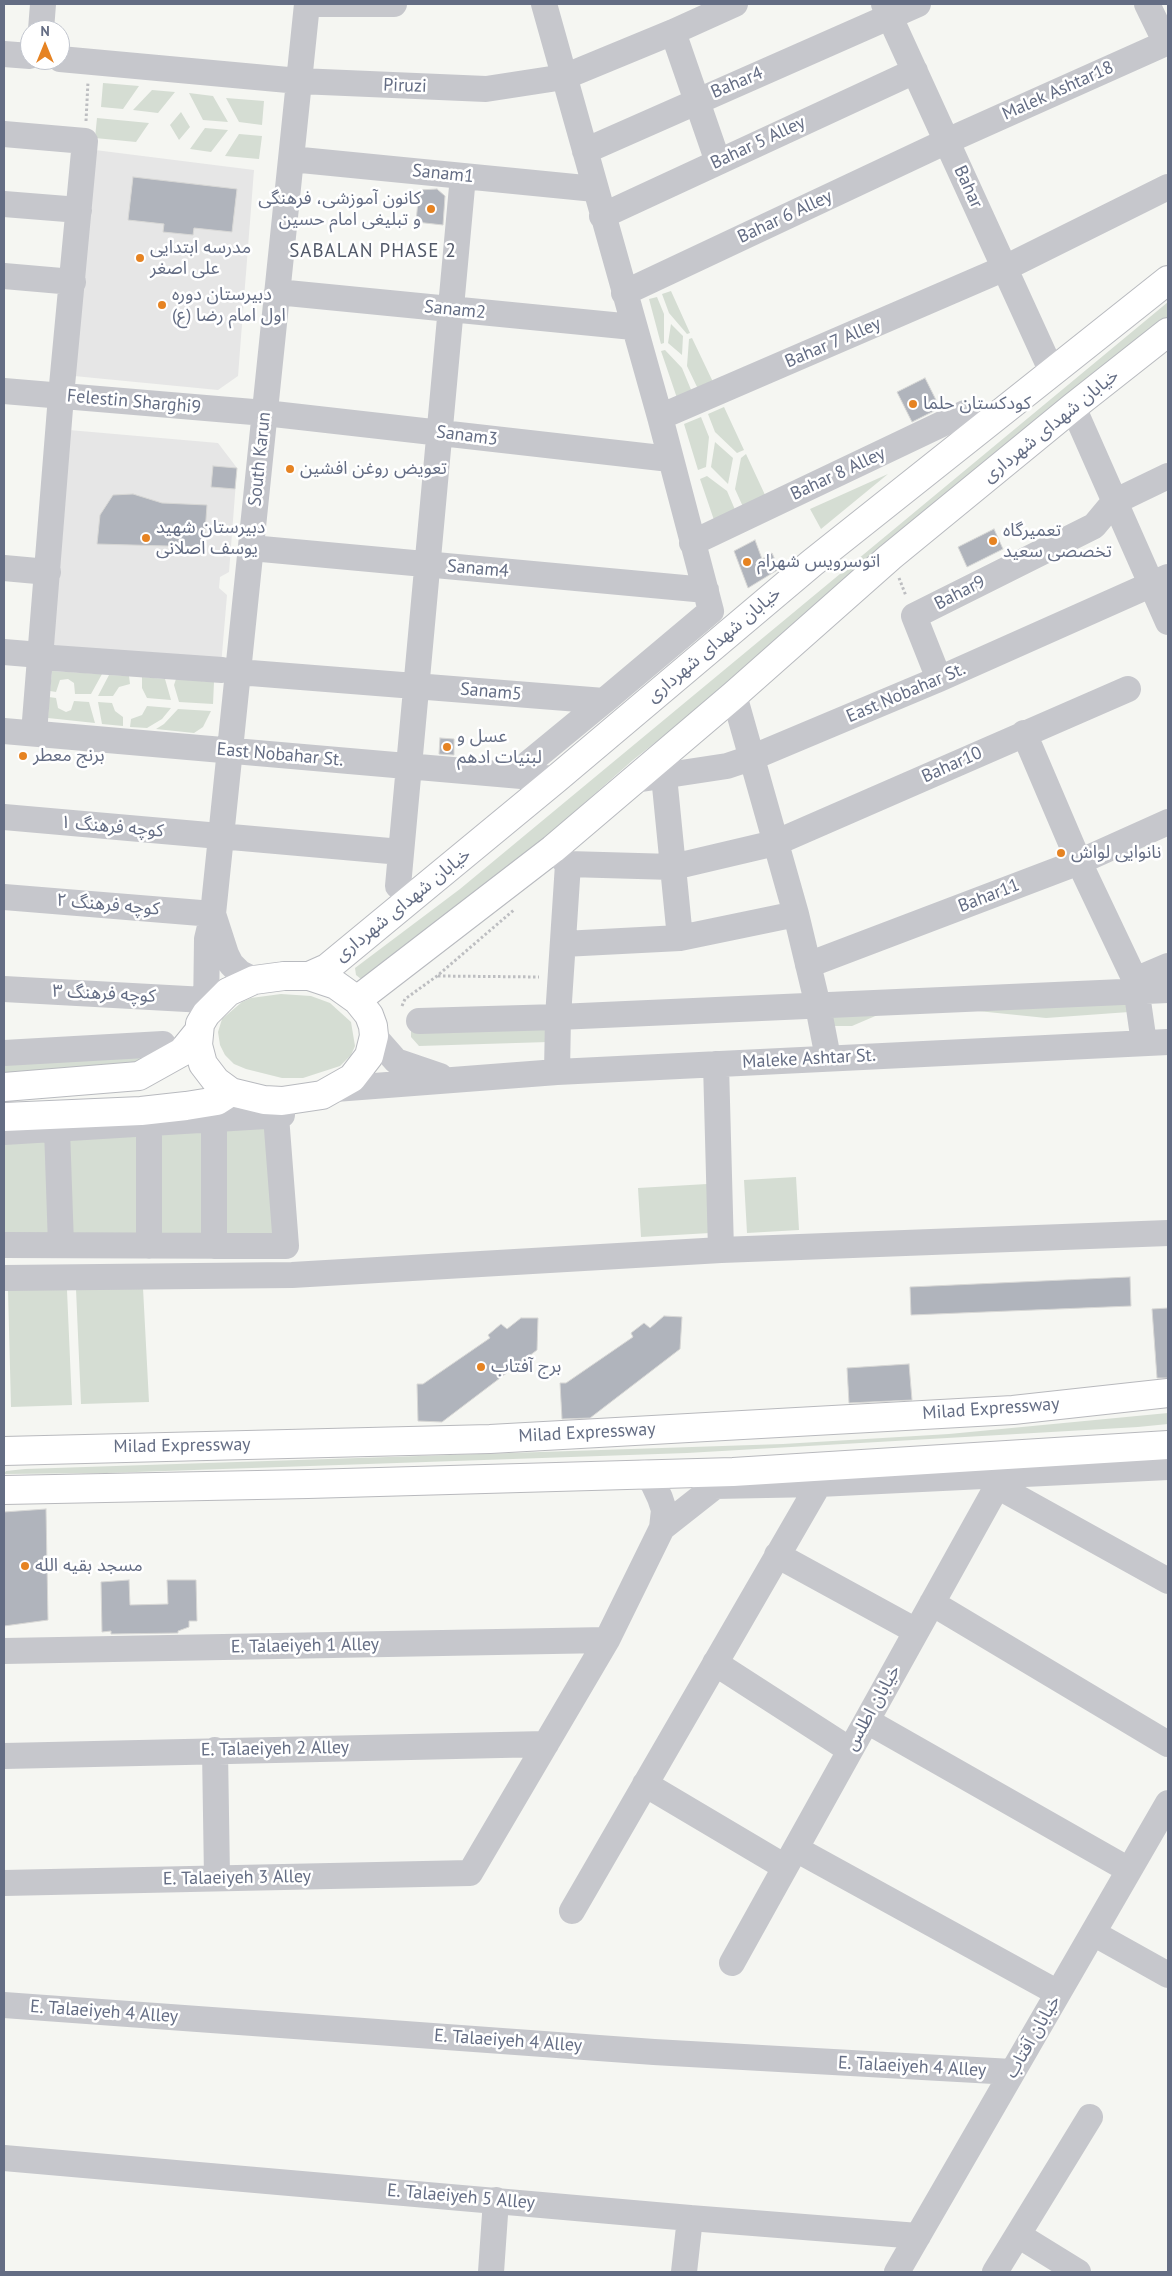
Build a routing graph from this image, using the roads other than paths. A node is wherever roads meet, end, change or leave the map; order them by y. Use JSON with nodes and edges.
{"nodes":[{"id":1,"x":43,"y":4,"type":"edge"},
{"id":2,"x":307,"y":4,"type":"edge"},
{"id":3,"x":394,"y":4,"type":"edge"},
{"id":4,"x":544,"y":4,"type":"edge"},
{"id":5,"x":735,"y":4,"type":"edge"},
{"id":6,"x":918,"y":4,"type":"edge"},
{"id":7,"x":1148,"y":4,"type":"edge"},
{"id":8,"x":887,"y":10,"type":"edge"},
{"id":9,"x":42,"y":20,"type":"edge"},
{"id":10,"x":674,"y":32,"type":"junction"},
{"id":11,"x":1167,"y":42,"type":"edge"},
{"id":12,"x":4,"y":54,"type":"edge"},
{"id":13,"x":20,"y":55,"type":"edge"},
{"id":14,"x":70,"y":60,"type":"edge"},
{"id":15,"x":915,"y":71,"type":"junction"},
{"id":16,"x":564,"y":76,"type":"junction"},
{"id":17,"x":299,"y":81,"type":"junction"},
{"id":18,"x":697,"y":101,"type":"junction"},
{"id":19,"x":4,"y":134,"type":"edge"},
{"id":20,"x":947,"y":141,"type":"junction"},
{"id":21,"x":585,"y":151,"type":"junction"},
{"id":22,"x":291,"y":159,"type":"junction"},
{"id":23,"x":718,"y":162,"type":"junction"},
{"id":24,"x":463,"y":176,"type":"junction"},
{"id":25,"x":1168,"y":187,"type":"edge"},
{"id":26,"x":595,"y":189,"type":"junction"},
{"id":27,"x":4,"y":204,"type":"edge"},
{"id":28,"x":79,"y":210,"type":"junction"},
{"id":29,"x":602,"y":216,"type":"junction"},
{"id":30,"x":1005,"y":268,"type":"junction"},
{"id":31,"x":4,"y":276,"type":"edge"},
{"id":32,"x":1168,"y":280,"type":"edge"},
{"id":33,"x":73,"y":282,"type":"junction"},
{"id":34,"x":277,"y":292,"type":"junction"},
{"id":35,"x":624,"y":293,"type":"junction"},
{"id":36,"x":451,"y":310,"type":"junction"},
{"id":37,"x":633,"y":327,"type":"junction"},
{"id":38,"x":1168,"y":332,"type":"edge"},
{"id":39,"x":1052,"y":372,"type":"junction"},
{"id":40,"x":4,"y":391,"type":"edge"},
{"id":41,"x":60,"y":396,"type":"junction"},
{"id":42,"x":1073,"y":407,"type":"junction"},
{"id":43,"x":265,"y":413,"type":"junction"},
{"id":44,"x":660,"y":417,"type":"junction"},
{"id":45,"x":978,"y":431,"type":"junction"},
{"id":46,"x":439,"y":432,"type":"junction"},
{"id":47,"x":670,"y":460,"type":"junction"},
{"id":48,"x":1168,"y":476,"type":"edge"},
{"id":49,"x":1114,"y":502,"type":"junction"},
{"id":50,"x":692,"y":543,"type":"junction"},
{"id":51,"x":251,"y":548,"type":"junction"},
{"id":52,"x":427,"y":565,"type":"junction"},
{"id":53,"x":4,"y":568,"type":"edge"},
{"id":54,"x":48,"y":572,"type":"junction"},
{"id":55,"x":1160,"y":581,"type":"edge"},
{"id":56,"x":709,"y":601,"type":"junction"},
{"id":57,"x":1168,"y":622,"type":"edge"},
{"id":58,"x":4,"y":652,"type":"edge"},
{"id":59,"x":40,"y":655,"type":"junction"},
{"id":60,"x":230,"y":671,"type":"junction"},
{"id":61,"x":939,"y":679,"type":"junction"},
{"id":62,"x":417,"y":685,"type":"junction"},
{"id":63,"x":1128,"y":689,"type":"dead end"},
{"id":64,"x":734,"y":695,"type":"junction"},
{"id":65,"x":604,"y":701,"type":"junction"},
{"id":66,"x":4,"y":730,"type":"edge"},
{"id":67,"x":34,"y":733,"type":"junction"},
{"id":68,"x":1024,"y":733,"type":"junction"},
{"id":69,"x":230,"y":750,"type":"junction"},
{"id":70,"x":751,"y":758,"type":"junction"},
{"id":71,"x":409,"y":766,"type":"junction"},
{"id":72,"x":514,"y":775,"type":"junction"},
{"id":73,"x":664,"y":776,"type":"junction"},
{"id":74,"x":556,"y":779,"type":"junction"},
{"id":75,"x":636,"y":780,"type":"junction"},
{"id":76,"x":4,"y":817,"type":"edge"},
{"id":77,"x":1168,"y":822,"type":"edge"},
{"id":78,"x":221,"y":836,"type":"junction"},
{"id":79,"x":776,"y":843,"type":"junction"},
{"id":80,"x":401,"y":852,"type":"junction"},
{"id":81,"x":560,"y":856,"type":"junction"},
{"id":82,"x":1080,"y":862,"type":"junction"},
{"id":83,"x":673,"y":867,"type":"junction"},
{"id":84,"x":398,"y":886,"type":"dead end"},
{"id":85,"x":4,"y":897,"type":"edge"},
{"id":86,"x":213,"y":914,"type":"junction"},
{"id":87,"x":796,"y":914,"type":"junction"},
{"id":88,"x":680,"y":938,"type":"junction"},
{"id":89,"x":562,"y":944,"type":"junction"},
{"id":90,"x":808,"y":965,"type":"junction"},
{"id":91,"x":1168,"y":966,"type":"edge"},
{"id":92,"x":309,"y":976,"type":"junction"},
{"id":93,"x":254,"y":980,"type":"junction"},
{"id":94,"x":1136,"y":985,"type":"junction"},
{"id":95,"x":4,"y":988,"type":"edge"},
{"id":96,"x":1168,"y":990,"type":"edge"},
{"id":97,"x":357,"y":1000,"type":"junction"},
{"id":98,"x":818,"y":1006,"type":"junction"},
{"id":99,"x":203,"y":1015,"type":"junction"},
{"id":100,"x":558,"y":1017,"type":"junction"},
{"id":101,"x":419,"y":1021,"type":"road end"},
{"id":102,"x":374,"y":1036,"type":"junction"},
{"id":103,"x":1156,"y":1043,"type":"edge"},
{"id":104,"x":163,"y":1044,"type":"dead end"},
{"id":105,"x":4,"y":1053,"type":"edge"},
{"id":106,"x":828,"y":1058,"type":"junction"},
{"id":107,"x":716,"y":1064,"type":"junction"},
{"id":108,"x":557,"y":1072,"type":"junction"},
{"id":109,"x":450,"y":1079,"type":"junction"},
{"id":110,"x":4,"y":1087,"type":"edge"},
{"id":111,"x":336,"y":1089,"type":"junction"},
{"id":112,"x":231,"y":1092,"type":"junction"},
{"id":113,"x":280,"y":1111,"type":"junction"},
{"id":114,"x":4,"y":1117,"type":"edge"},
{"id":115,"x":214,"y":1120,"type":"junction"},
{"id":116,"x":149,"y":1123,"type":"junction"},
{"id":117,"x":57,"y":1129,"type":"junction"},
{"id":118,"x":4,"y":1132,"type":"edge"},
{"id":119,"x":1168,"y":1233,"type":"edge"},
{"id":120,"x":4,"y":1245,"type":"edge"},
{"id":121,"x":61,"y":1245,"type":"junction"},
{"id":122,"x":149,"y":1246,"type":"junction"},
{"id":123,"x":214,"y":1246,"type":"junction"},
{"id":124,"x":721,"y":1250,"type":"junction"},
{"id":125,"x":292,"y":1275,"type":"junction"},
{"id":126,"x":4,"y":1278,"type":"edge"},
{"id":127,"x":1168,"y":1393,"type":"edge"},
{"id":128,"x":1168,"y":1444,"type":"edge"},
{"id":129,"x":4,"y":1451,"type":"edge"},
{"id":130,"x":1168,"y":1467,"type":"edge"},
{"id":131,"x":1005,"y":1471,"type":"junction"},
{"id":132,"x":644,"y":1473,"type":"junction"},
{"id":133,"x":723,"y":1479,"type":"junction"},
{"id":134,"x":819,"y":1484,"type":"junction"},
{"id":135,"x":4,"y":1490,"type":"edge"},
{"id":136,"x":662,"y":1528,"type":"junction"},
{"id":137,"x":777,"y":1555,"type":"junction"},
{"id":138,"x":1168,"y":1581,"type":"edge"},
{"id":139,"x":932,"y":1603,"type":"junction"},
{"id":140,"x":916,"y":1631,"type":"junction"},
{"id":141,"x":607,"y":1640,"type":"junction"},
{"id":142,"x":4,"y":1651,"type":"edge"},
{"id":143,"x":715,"y":1663,"type":"junction"},
{"id":144,"x":866,"y":1721,"type":"junction"},
{"id":145,"x":546,"y":1744,"type":"junction"},
{"id":146,"x":1168,"y":1744,"type":"edge"},
{"id":147,"x":215,"y":1750,"type":"junction"},
{"id":148,"x":850,"y":1750,"type":"junction"},
{"id":149,"x":4,"y":1756,"type":"edge"},
{"id":150,"x":645,"y":1784,"type":"junction"},
{"id":151,"x":1166,"y":1811,"type":"edge"},
{"id":152,"x":790,"y":1858,"type":"junction"},
{"id":153,"x":1130,"y":1870,"type":"junction"},
{"id":154,"x":217,"y":1878,"type":"junction"},
{"id":155,"x":4,"y":1883,"type":"edge"},
{"id":156,"x":572,"y":1911,"type":"dead end"},
{"id":157,"x":1093,"y":1934,"type":"junction"},
{"id":158,"x":732,"y":1963,"type":"dead end"},
{"id":159,"x":1168,"y":1975,"type":"edge"},
{"id":160,"x":1058,"y":1993,"type":"junction"},
{"id":161,"x":4,"y":2004,"type":"edge"},
{"id":162,"x":1012,"y":2072,"type":"junction"},
{"id":163,"x":1090,"y":2118,"type":"dead end"},
{"id":164,"x":4,"y":2158,"type":"edge"},
{"id":165,"x":496,"y":2200,"type":"junction"},
{"id":166,"x":690,"y":2218,"type":"junction"},
{"id":167,"x":1018,"y":2235,"type":"junction"},
{"id":168,"x":918,"y":2236,"type":"junction"},
{"id":169,"x":491,"y":2272,"type":"edge"},
{"id":170,"x":684,"y":2272,"type":"edge"},
{"id":171,"x":897,"y":2272,"type":"edge"},
{"id":172,"x":995,"y":2272,"type":"edge"},
{"id":173,"x":1078,"y":2272,"type":"edge"}],
"edges":[{"from":1,"to":9,"type":"street"},
{"from":2,"to":3,"type":"street"},
{"from":2,"to":17,"type":"street","name":"South Karun"},
{"from":4,"to":16,"type":"street"},
{"from":5,"to":10,"type":"street","name":"Piruzi"},
{"from":6,"to":8,"type":"street","name":"Bahar4"},
{"from":7,"to":11,"type":"street"},
{"from":8,"to":15,"type":"street","name":"Bahar"},
{"from":8,"to":18,"type":"street","name":"Bahar4"},
{"from":10,"to":16,"type":"street","name":"Piruzi"},
{"from":10,"to":18,"type":"street"},
{"from":11,"to":20,"type":"street","name":"Malek Ashtar18"},
{"from":12,"to":13,"type":"street"},
{"from":14,"to":17,"type":"street","name":"Piruzi"},
{"from":15,"to":20,"type":"street","name":"Bahar"},
{"from":15,"to":23,"type":"street","name":"Bahar 5 Alley"},
{"from":16,"to":17,"type":"street","name":"Piruzi"},
{"from":16,"to":21,"type":"street"},
{"from":17,"to":22,"type":"street","name":"South Karun"},
{"from":18,"to":21,"type":"street","name":"Bahar4"},
{"from":18,"to":23,"type":"street"},
{"from":19,"to":28,"type":"street"},
{"from":20,"to":30,"type":"street","name":"Bahar"},
{"from":20,"to":35,"type":"street","name":"Bahar 6 Alley"},
{"from":21,"to":26,"type":"street"},
{"from":22,"to":24,"type":"street","name":"Sanam1"},
{"from":22,"to":34,"type":"street","name":"South Karun"},
{"from":23,"to":29,"type":"street","name":"Bahar 5 Alley"},
{"from":24,"to":26,"type":"street","name":"Sanam1"},
{"from":24,"to":36,"type":"street"},
{"from":25,"to":30,"type":"street","name":"Bahar 7 Alley"},
{"from":26,"to":29,"type":"street"},
{"from":27,"to":28,"type":"street"},
{"from":28,"to":33,"type":"street"},
{"from":29,"to":35,"type":"street"},
{"from":30,"to":39,"type":"street","name":"Bahar"},
{"from":30,"to":44,"type":"street","name":"Bahar 7 Alley"},
{"from":31,"to":33,"type":"street"},
{"from":32,"to":39,"type":"main road","name":"خیابان شهدای شهرداری"},
{"from":33,"to":41,"type":"street"},
{"from":34,"to":36,"type":"street","name":"Sanam2"},
{"from":34,"to":43,"type":"street","name":"South Karun"},
{"from":35,"to":37,"type":"street"},
{"from":36,"to":37,"type":"street","name":"Sanam2"},
{"from":36,"to":46,"type":"street"},
{"from":37,"to":44,"type":"street"},
{"from":38,"to":42,"type":"main road","name":"خیابان شهدای شهرداری"},
{"from":39,"to":45,"type":"main road","name":"خیابان شهدای شهرداری"},
{"from":40,"to":41,"type":"street","name":"Felestin Sharghi9"},
{"from":41,"to":43,"type":"street","name":"Felestin Sharghi9"},
{"from":41,"to":54,"type":"street"},
{"from":42,"to":49,"type":"street"},
{"from":42,"to":64,"type":"main road","name":"خیابان شهدای شهرداری"},
{"from":43,"to":46,"type":"street","name":"Sanam3"},
{"from":43,"to":51,"type":"street","name":"South Karun"},
{"from":44,"to":47,"type":"street"},
{"from":45,"to":50,"type":"street","name":"Bahar 8 Alley"},
{"from":45,"to":74,"type":"main road","name":"خیابان شهدای شهرداری"},
{"from":46,"to":47,"type":"street","name":"Sanam3"},
{"from":46,"to":52,"type":"street"},
{"from":47,"to":50,"type":"street"},
{"from":48,"to":49,"type":"street"},
{"from":49,"to":55,"type":"street"},
{"from":49,"to":61,"type":"street","name":"Bahar9"},
{"from":50,"to":56,"type":"street"},
{"from":51,"to":52,"type":"street","name":"Sanam4"},
{"from":51,"to":60,"type":"street","name":"South Karun"},
{"from":52,"to":56,"type":"street","name":"Sanam4"},
{"from":52,"to":62,"type":"street"},
{"from":53,"to":54,"type":"street"},
{"from":54,"to":59,"type":"street"},
{"from":55,"to":57,"type":"street"},
{"from":55,"to":61,"type":"street","name":"East Nobahar St."},
{"from":56,"to":65,"type":"street"},
{"from":58,"to":59,"type":"street","name":"Sanam5"},
{"from":59,"to":60,"type":"street","name":"Sanam5"},
{"from":59,"to":67,"type":"street"},
{"from":60,"to":62,"type":"street","name":"Sanam5"},
{"from":60,"to":69,"type":"street","name":"South Karun"},
{"from":61,"to":70,"type":"street","name":"East Nobahar St."},
{"from":62,"to":65,"type":"street","name":"Sanam5"},
{"from":62,"to":71,"type":"street"},
{"from":63,"to":68,"type":"street","name":"Bahar10"},
{"from":64,"to":70,"type":"street"},
{"from":64,"to":75,"type":"main road","name":"خیابان شهدای شهرداری"},
{"from":65,"to":72,"type":"street"},
{"from":66,"to":67,"type":"street","name":"East Nobahar St."},
{"from":67,"to":69,"type":"street","name":"East Nobahar St."},
{"from":68,"to":79,"type":"street","name":"Bahar10"},
{"from":68,"to":82,"type":"street"},
{"from":69,"to":71,"type":"street","name":"East Nobahar St."},
{"from":69,"to":78,"type":"street","name":"South Karun"},
{"from":70,"to":73,"type":"street","name":"East Nobahar St."},
{"from":70,"to":79,"type":"street"},
{"from":71,"to":72,"type":"street","name":"East Nobahar St."},
{"from":71,"to":80,"type":"street"},
{"from":72,"to":74,"type":"street","name":"East Nobahar St."},
{"from":73,"to":75,"type":"street","name":"East Nobahar St."},
{"from":73,"to":83,"type":"street"},
{"from":74,"to":92,"type":"main road","name":"خیابان شهدای شهرداری"},
{"from":75,"to":81,"type":"main road","name":"خیابان شهدای شهرداری"},
{"from":76,"to":78,"type":"street","name":"کوچه فرهنگ ۱"},
{"from":77,"to":82,"type":"street","name":"Bahar11"},
{"from":78,"to":80,"type":"street","name":"کوچه فرهنگ ۱"},
{"from":78,"to":86,"type":"street","name":"South Karun"},
{"from":79,"to":83,"type":"street","name":"Bahar10"},
{"from":79,"to":87,"type":"street"},
{"from":80,"to":84,"type":"street"},
{"from":81,"to":83,"type":"street","name":"Bahar10"},
{"from":81,"to":89,"type":"street"},
{"from":81,"to":97,"type":"main road","name":"خیابان شهدای شهرداری"},
{"from":82,"to":90,"type":"street","name":"Bahar11"},
{"from":82,"to":94,"type":"street"},
{"from":83,"to":88,"type":"street"},
{"from":85,"to":86,"type":"street","name":"کوچه فرهنگ ۲"},
{"from":86,"to":93,"type":"street"},
{"from":86,"to":99,"type":"street","name":"South Karun"},
{"from":87,"to":88,"type":"street"},
{"from":87,"to":90,"type":"street"},
{"from":88,"to":89,"type":"street"},
{"from":89,"to":100,"type":"street"},
{"from":90,"to":98,"type":"street"},
{"from":91,"to":94,"type":"street"},
{"from":92,"to":93,"type":"main road"},
{"from":92,"to":97,"type":"main road"},
{"from":93,"to":99,"type":"main road"},
{"from":94,"to":96,"type":"street"},
{"from":94,"to":98,"type":"street"},
{"from":94,"to":103,"type":"street"},
{"from":95,"to":99,"type":"street","name":"کوچه فرهنگ ۳"},
{"from":97,"to":102,"type":"main road"},
{"from":98,"to":100,"type":"street"},
{"from":98,"to":106,"type":"street"},
{"from":99,"to":110,"type":"main road"},
{"from":99,"to":112,"type":"main road"},
{"from":100,"to":101,"type":"street"},
{"from":100,"to":108,"type":"street"},
{"from":102,"to":109,"type":"street","name":"Maleke Ashtar St."},
{"from":102,"to":111,"type":"main road"},
{"from":103,"to":106,"type":"street","name":"Maleke Ashtar St."},
{"from":104,"to":105,"type":"street"},
{"from":106,"to":107,"type":"street","name":"Maleke Ashtar St."},
{"from":107,"to":108,"type":"street","name":"Maleke Ashtar St."},
{"from":107,"to":124,"type":"street"},
{"from":108,"to":109,"type":"street","name":"Maleke Ashtar St."},
{"from":109,"to":111,"type":"street","name":"Maleke Ashtar St."},
{"from":111,"to":113,"type":"main road"},
{"from":112,"to":113,"type":"main road"},
{"from":112,"to":114,"type":"main road"},
{"from":113,"to":115,"type":"street"},
{"from":113,"to":123,"type":"street"},
{"from":113,"to":125,"type":"street"},
{"from":115,"to":116,"type":"street"},
{"from":115,"to":123,"type":"street"},
{"from":116,"to":117,"type":"street"},
{"from":116,"to":122,"type":"street"},
{"from":117,"to":118,"type":"street"},
{"from":117,"to":121,"type":"street"},
{"from":119,"to":124,"type":"street"},
{"from":120,"to":121,"type":"street"},
{"from":121,"to":122,"type":"street"},
{"from":122,"to":123,"type":"street"},
{"from":124,"to":125,"type":"street"},
{"from":125,"to":126,"type":"street"},
{"from":127,"to":129,"type":"main road","name":"Milad Expressway"},
{"from":128,"to":131,"type":"main road"},
{"from":130,"to":131,"type":"street"},
{"from":131,"to":133,"type":"main road"},
{"from":131,"to":134,"type":"street"},
{"from":131,"to":138,"type":"street"},
{"from":131,"to":139,"type":"street","name":"خیابان اطلس"},
{"from":132,"to":133,"type":"main road"},
{"from":132,"to":135,"type":"main road"},
{"from":132,"to":136,"type":"street"},
{"from":133,"to":134,"type":"street"},
{"from":133,"to":136,"type":"street"},
{"from":134,"to":137,"type":"street"},
{"from":136,"to":141,"type":"street"},
{"from":137,"to":140,"type":"street"},
{"from":137,"to":143,"type":"street"},
{"from":139,"to":140,"type":"street","name":"خیابان اطلس"},
{"from":139,"to":146,"type":"street"},
{"from":140,"to":144,"type":"street","name":"خیابان اطلس"},
{"from":141,"to":142,"type":"street","name":"E. Talaeiyeh 1 Alley"},
{"from":141,"to":145,"type":"street"},
{"from":143,"to":148,"type":"street"},
{"from":143,"to":150,"type":"street"},
{"from":144,"to":148,"type":"street","name":"خیابان اطلس"},
{"from":144,"to":153,"type":"street"},
{"from":145,"to":147,"type":"street","name":"E. Talaeiyeh 2 Alley"},
{"from":145,"to":154,"type":"street","name":"E. Talaeiyeh 3 Alley"},
{"from":147,"to":149,"type":"street","name":"E. Talaeiyeh 2 Alley"},
{"from":147,"to":154,"type":"street"},
{"from":148,"to":152,"type":"street","name":"خیابان اطلس"},
{"from":150,"to":152,"type":"street"},
{"from":150,"to":156,"type":"street"},
{"from":151,"to":153,"type":"street","name":"خیابان آفتاب"},
{"from":152,"to":158,"type":"street","name":"خیابان اطلس"},
{"from":152,"to":160,"type":"street"},
{"from":153,"to":157,"type":"street","name":"خیابان آفتاب"},
{"from":154,"to":155,"type":"street","name":"E. Talaeiyeh 3 Alley"},
{"from":157,"to":159,"type":"street"},
{"from":157,"to":160,"type":"street","name":"خیابان آفتاب"},
{"from":160,"to":162,"type":"street","name":"خیابان آفتاب"},
{"from":161,"to":162,"type":"street","name":"E. Talaeiyeh 4 Alley"},
{"from":162,"to":168,"type":"street","name":"خیابان آفتاب"},
{"from":163,"to":167,"type":"street"},
{"from":164,"to":165,"type":"street","name":"E. Talaeiyeh 5 Alley"},
{"from":165,"to":166,"type":"street","name":"E. Talaeiyeh 5 Alley"},
{"from":165,"to":169,"type":"street"},
{"from":166,"to":168,"type":"street","name":"E. Talaeiyeh 5 Alley"},
{"from":166,"to":170,"type":"street"},
{"from":167,"to":172,"type":"street"},
{"from":167,"to":173,"type":"street"},
{"from":168,"to":171,"type":"street","name":"خیابان آفتاب"}]}
